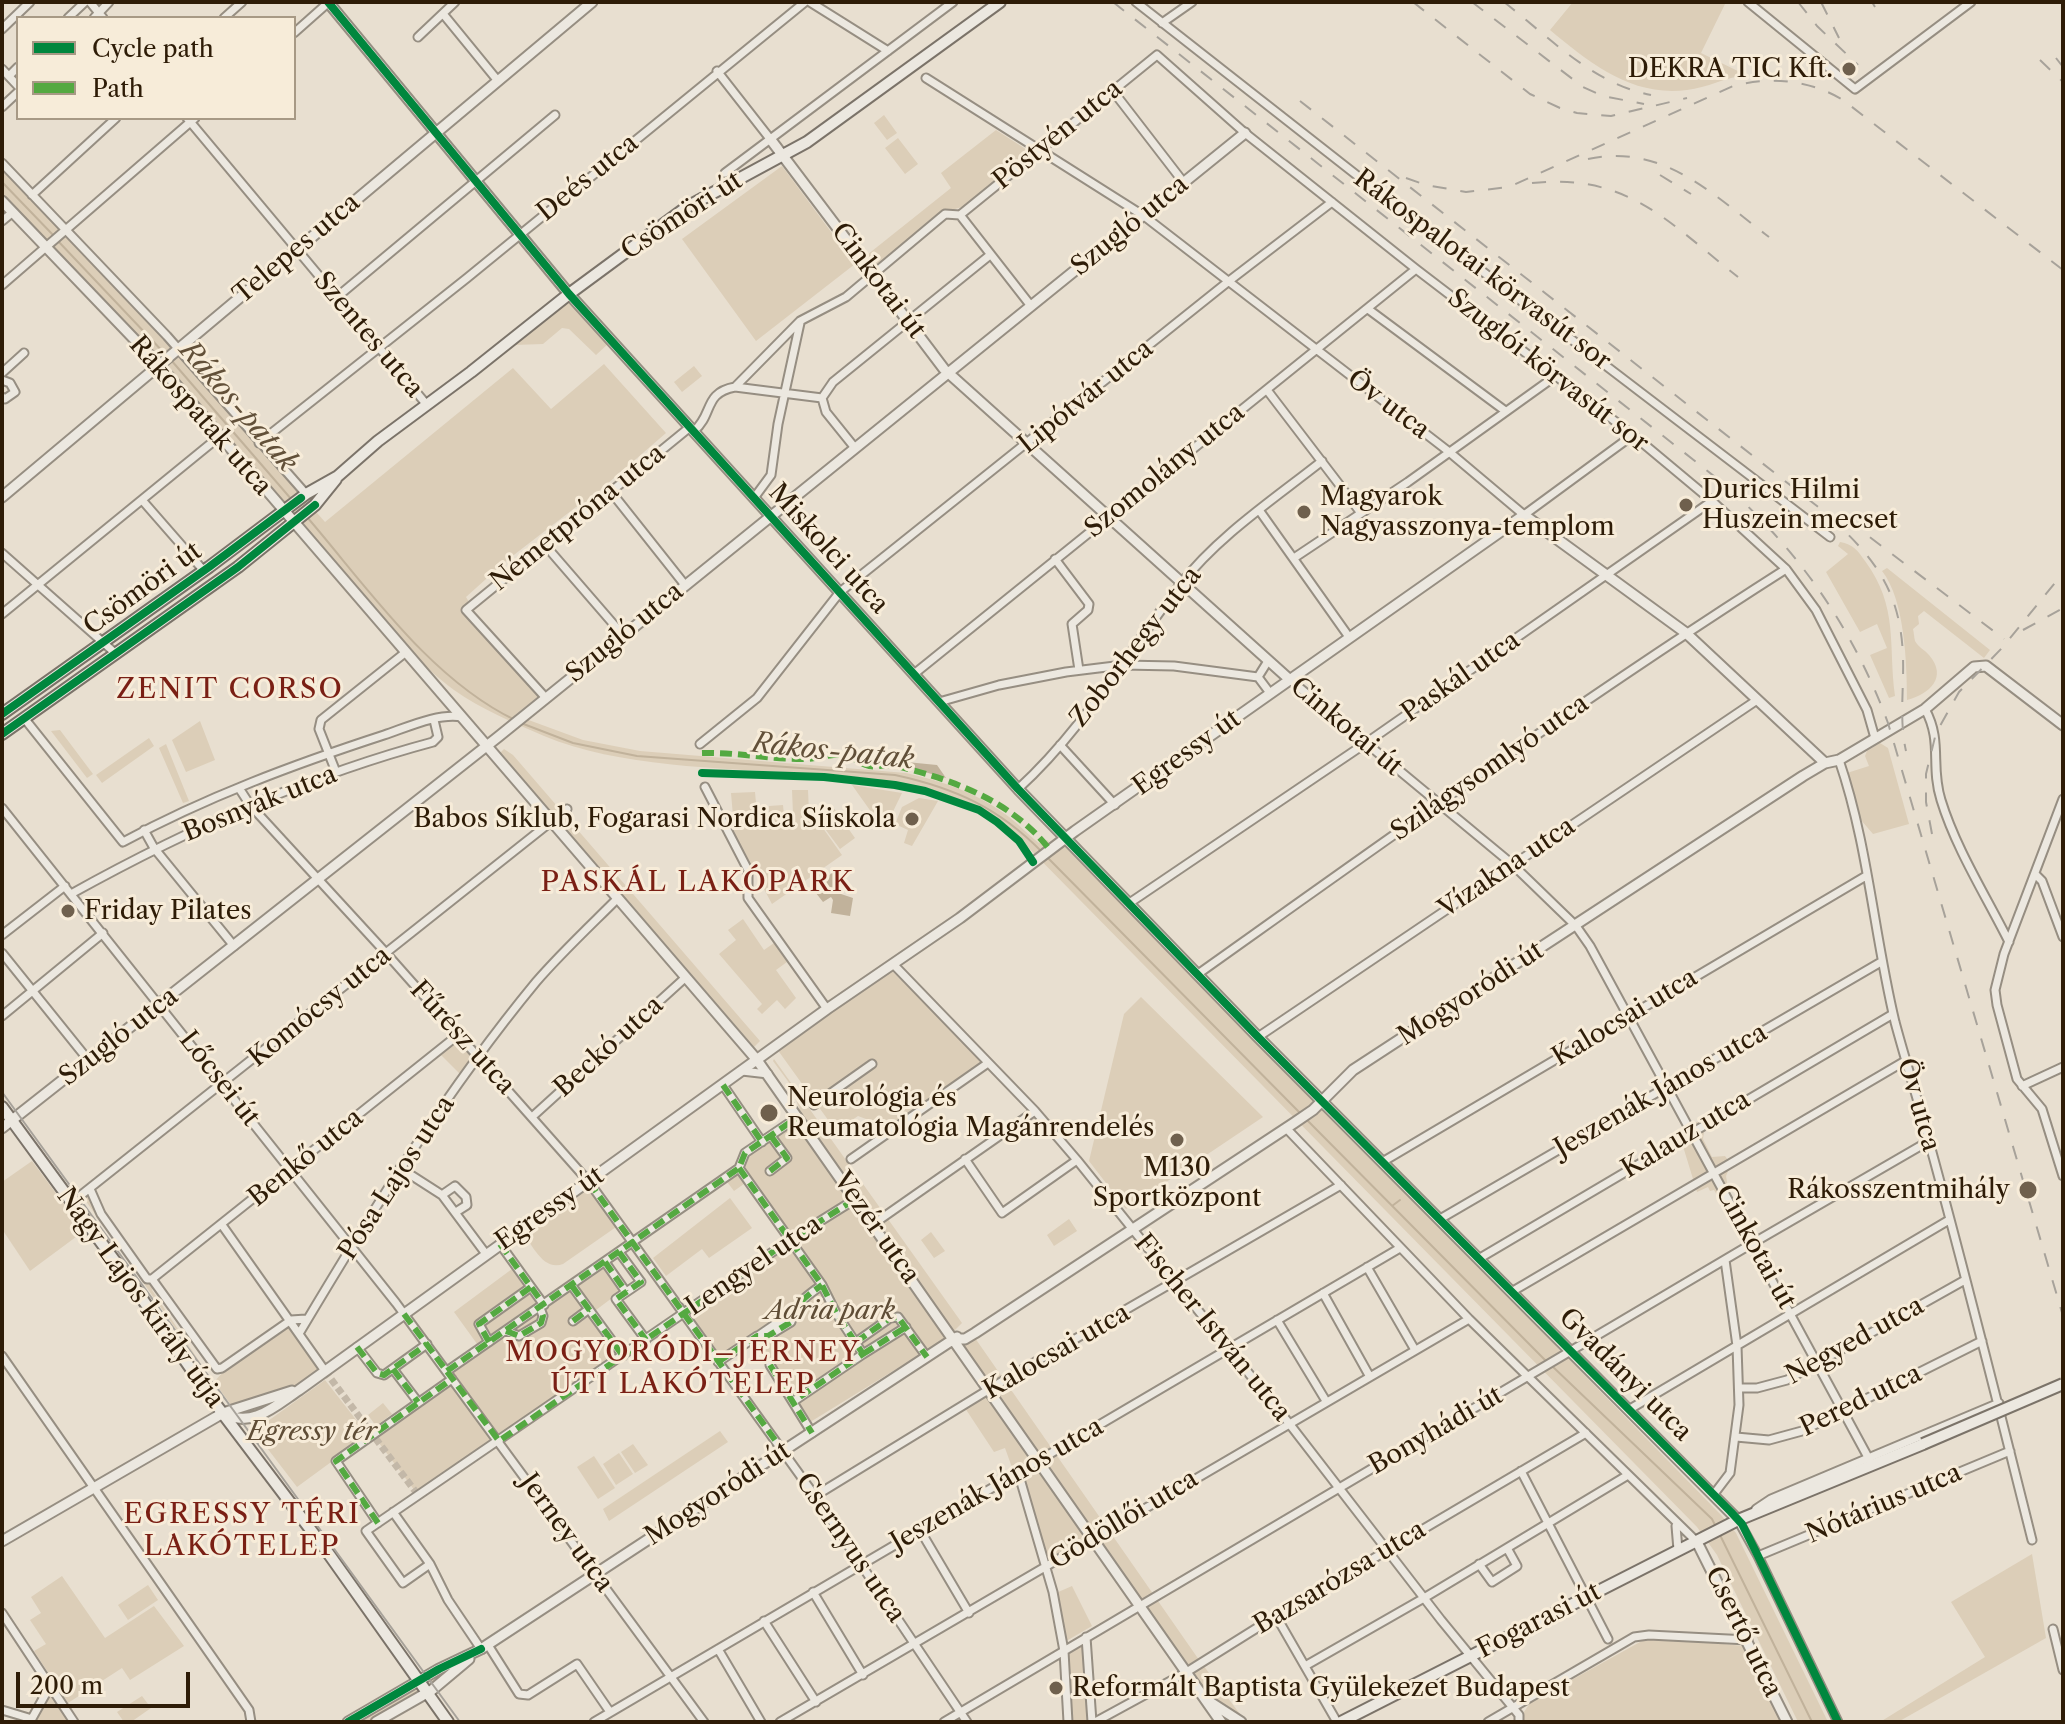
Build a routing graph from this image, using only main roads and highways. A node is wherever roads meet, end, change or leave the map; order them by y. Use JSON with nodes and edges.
{"nodes":[{"id":1,"x":1000,"y":2,"type":"edge"},
{"id":2,"x":338,"y":476,"type":"junction"},
{"id":3,"x":224,"y":554,"type":"junction"},
{"id":4,"x":208,"y":568,"type":"junction"},
{"id":5,"x":226,"y":575,"type":"junction"},
{"id":6,"x":2,"y":714,"type":"edge"},
{"id":7,"x":2,"y":734,"type":"edge"},
{"id":8,"x":2,"y":1107,"type":"edge"},
{"id":9,"x":2063,"y":1384,"type":"edge"},
{"id":10,"x":448,"y":1722,"type":"edge"},
{"id":11,"x":1339,"y":1722,"type":"edge"}],
"edges":[{"from":1,"to":2,"type":"main road","name":"Csömöri út"},
{"from":2,"to":3,"type":"main road","name":"Csömöri út"},
{"from":2,"to":5,"type":"main road","name":"Csömöri út"},
{"from":3,"to":4,"type":"main road","name":"Csömöri út"},
{"from":3,"to":5,"type":"main road"},
{"from":4,"to":5,"type":"main road"},
{"from":4,"to":6,"type":"main road","name":"Csömöri út"},
{"from":5,"to":7,"type":"main road","name":"Csömöri út"},
{"from":8,"to":10,"type":"main road","name":"Nagy Lajos király útja"},
{"from":9,"to":11,"type":"main road","name":"Fogarasi út","bridge":true}]}
